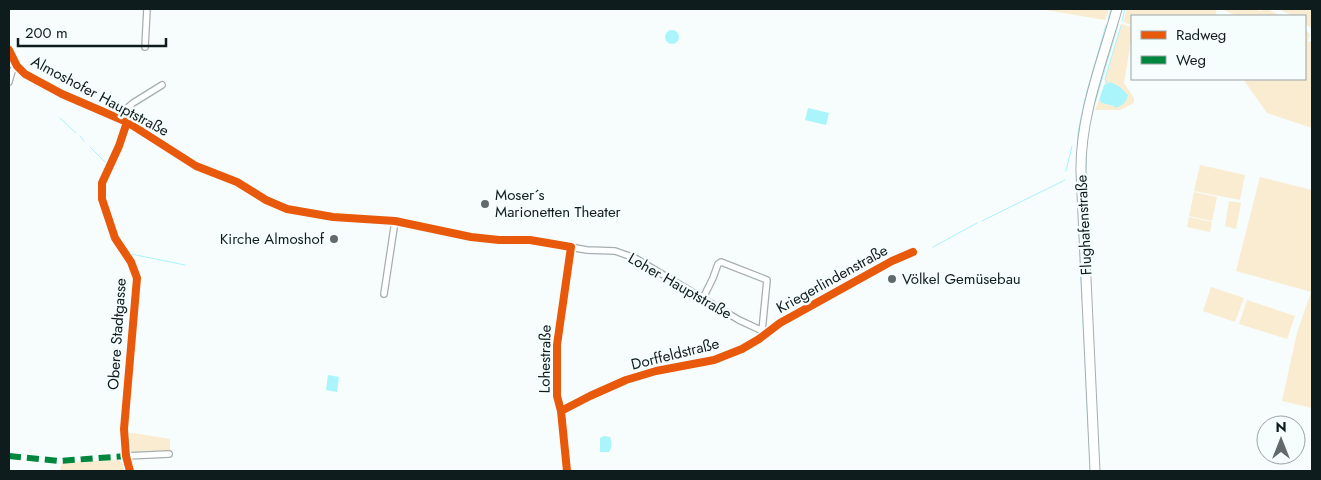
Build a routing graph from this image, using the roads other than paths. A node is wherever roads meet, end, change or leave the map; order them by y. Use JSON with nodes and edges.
{"nodes":[{"id":1,"x":147,"y":9,"type":"edge"},
{"id":2,"x":1117,"y":9,"type":"edge"},
{"id":3,"x":145,"y":47,"type":"dead end"},
{"id":4,"x":9,"y":50,"type":"edge"},
{"id":5,"x":17,"y":66,"type":"junction"},
{"id":6,"x":9,"y":82,"type":"edge"},
{"id":7,"x":162,"y":85,"type":"dead end"},
{"id":8,"x":124,"y":121,"type":"junction"},
{"id":9,"x":395,"y":222,"type":"junction"},
{"id":10,"x":471,"y":237,"type":"joint"},
{"id":11,"x":571,"y":247,"type":"junction"},
{"id":12,"x":912,"y":252,"type":"dead end"},
{"id":13,"x":384,"y":294,"type":"dead end"},
{"id":14,"x":703,"y":298,"type":"junction"},
{"id":15,"x":764,"y":332,"type":"junction"},
{"id":16,"x":561,"y":411,"type":"junction"},
{"id":17,"x":1093,"y":445,"type":"junction"},
{"id":18,"x":169,"y":454,"type":"dead end"},
{"id":19,"x":126,"y":456,"type":"junction"},
{"id":20,"x":130,"y":471,"type":"edge"},
{"id":21,"x":567,"y":471,"type":"edge"},
{"id":22,"x":1089,"y":471,"type":"edge"},
{"id":23,"x":1095,"y":471,"type":"edge"}],
"edges":[{"from":1,"to":3,"type":"street"},
{"from":2,"to":17,"type":"main road","name":"Flughafenstraße"},
{"from":4,"to":5,"type":"street","name":"Almoshofer Hauptstraße"},
{"from":5,"to":6,"type":"street"},
{"from":5,"to":8,"type":"street","name":"Almoshofer Hauptstraße"},
{"from":7,"to":8,"type":"street","name":"Obere Stadtgasse"},
{"from":8,"to":9,"type":"street","name":"Almoshofer Hauptstraße"},
{"from":8,"to":19,"type":"street","name":"Obere Stadtgasse"},
{"from":9,"to":10,"type":"street","name":"Almoshofer Hauptstraße"},
{"from":9,"to":13,"type":"street"},
{"from":10,"to":11,"type":"street","name":"Loher Hauptstraße"},
{"from":11,"to":14,"type":"street","name":"Loher Hauptstraße"},
{"from":11,"to":16,"type":"street","name":"Lohestraße"},
{"from":12,"to":15,"type":"street","name":"Kriegerlindenstraße"},
{"from":14,"to":15,"type":"street","name":"Loher Hauptstraße"},
{"from":14,"to":15,"type":"street"},
{"from":15,"to":16,"type":"street","name":"Dorffeldstraße"},
{"from":16,"to":21,"type":"street","name":"Lohestraße"},
{"from":17,"to":22,"type":"main road","name":"Flughafenstraße"},
{"from":17,"to":23,"type":"main road","name":"Flughafenstraße"},
{"from":18,"to":19,"type":"street"},
{"from":19,"to":20,"type":"street","name":"Obere Stadtgasse"}]}
